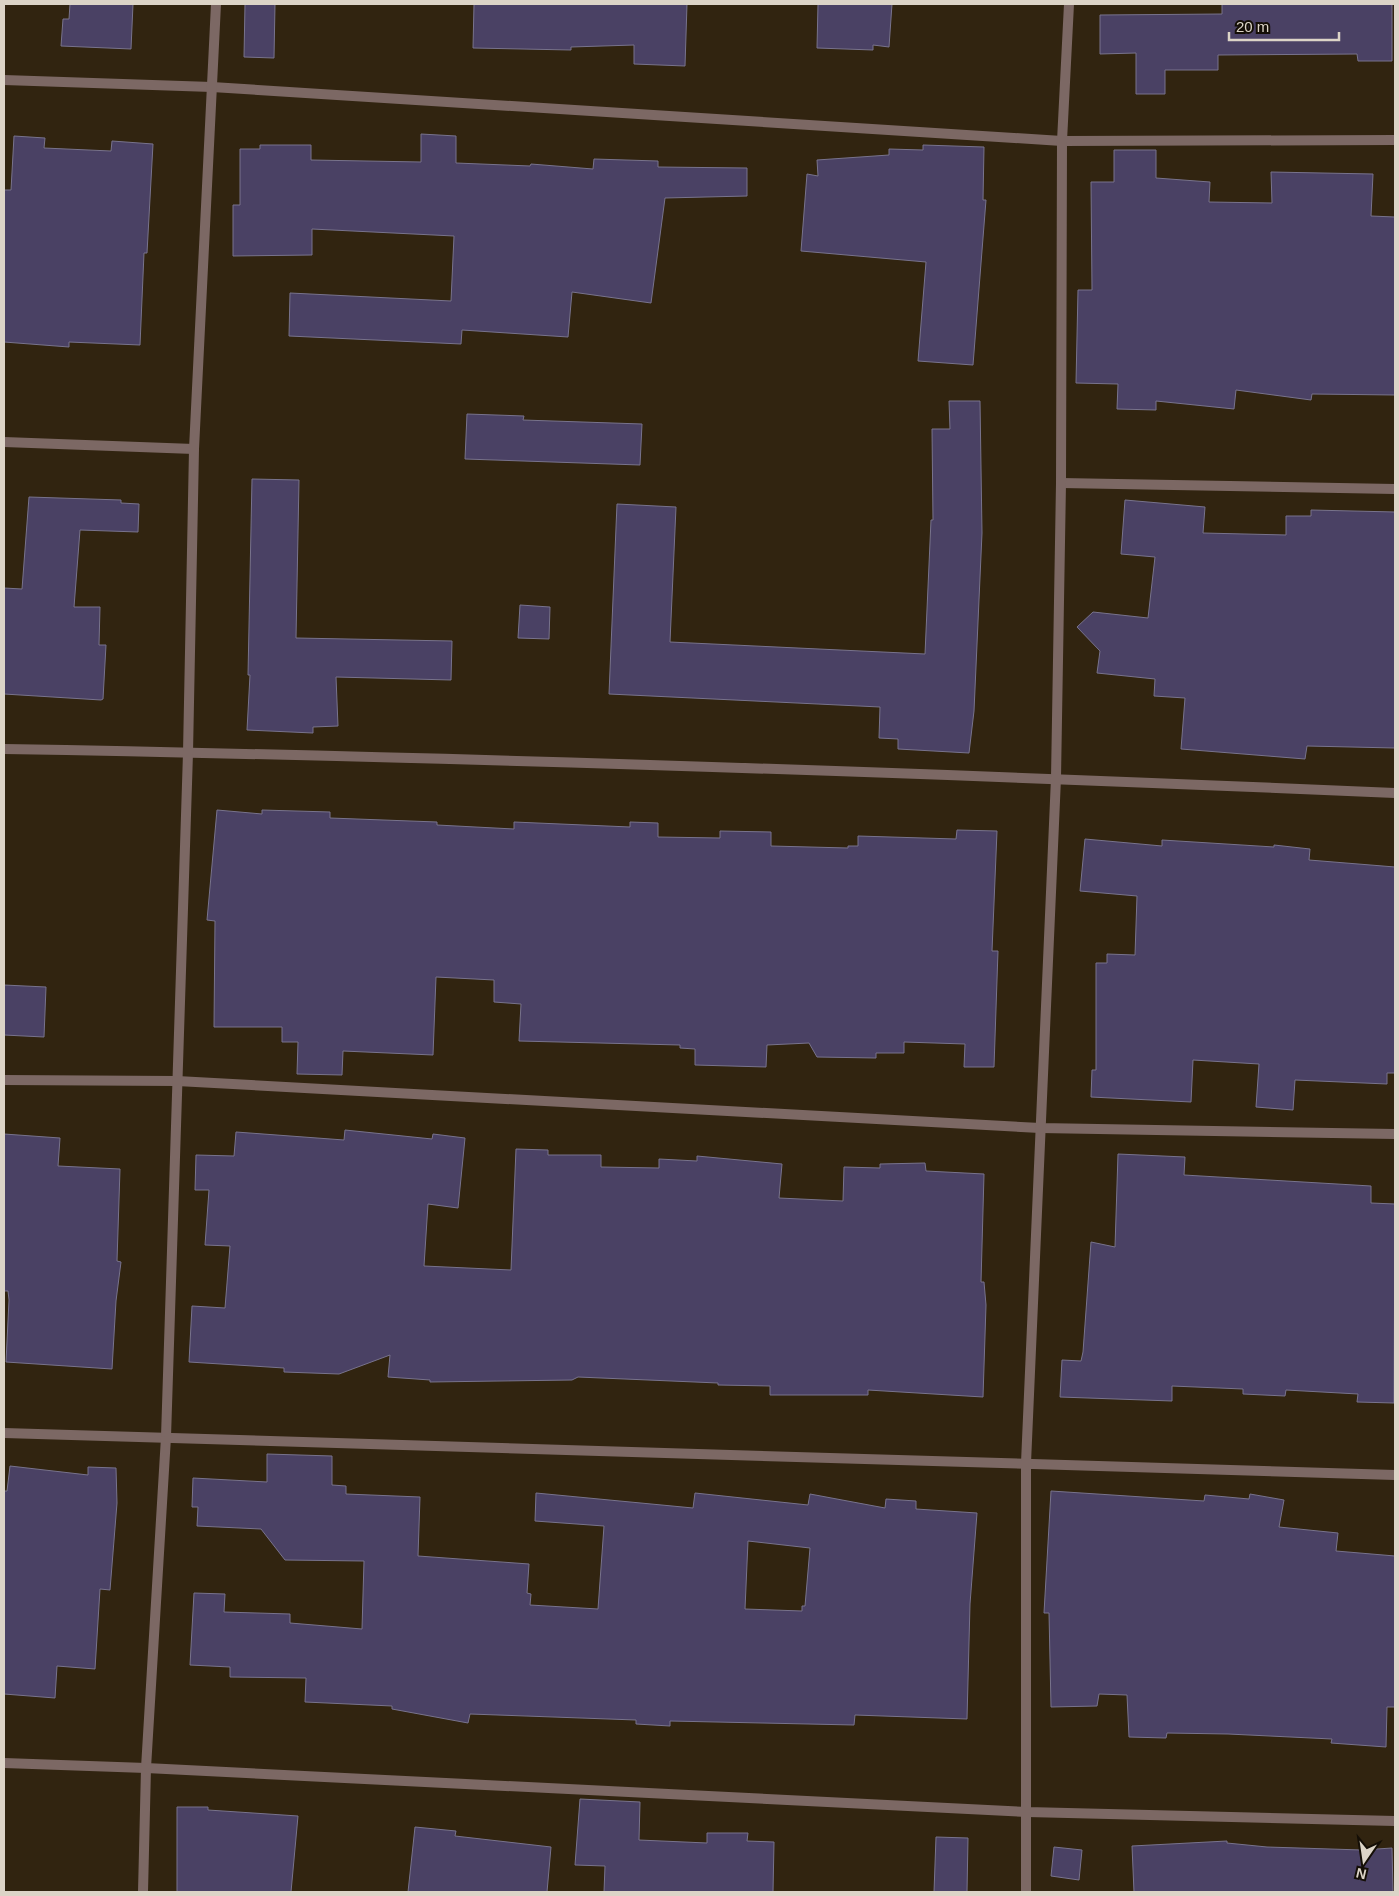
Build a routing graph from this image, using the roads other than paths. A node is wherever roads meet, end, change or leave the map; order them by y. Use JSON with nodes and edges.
{"nodes":[{"id":1,"x":216,"y":4,"type":"edge"},
{"id":2,"x":1069,"y":4,"type":"edge"},
{"id":3,"x":4,"y":80,"type":"edge"},
{"id":4,"x":212,"y":87,"type":"junction"},
{"id":5,"x":1395,"y":140,"type":"edge"},
{"id":6,"x":1062,"y":141,"type":"junction"},
{"id":7,"x":4,"y":442,"type":"edge"},
{"id":8,"x":194,"y":449,"type":"junction"},
{"id":9,"x":1061,"y":483,"type":"junction"},
{"id":10,"x":1395,"y":489,"type":"edge"},
{"id":11,"x":4,"y":749,"type":"edge"},
{"id":12,"x":188,"y":752,"type":"junction"},
{"id":13,"x":1056,"y":778,"type":"junction"},
{"id":14,"x":1395,"y":793,"type":"edge"},
{"id":15,"x":4,"y":1080,"type":"edge"},
{"id":16,"x":177,"y":1081,"type":"junction"},
{"id":17,"x":1040,"y":1128,"type":"junction"},
{"id":18,"x":1395,"y":1134,"type":"edge"},
{"id":19,"x":4,"y":1434,"type":"edge"},
{"id":20,"x":166,"y":1437,"type":"junction"},
{"id":21,"x":1026,"y":1463,"type":"junction"},
{"id":22,"x":1395,"y":1475,"type":"edge"},
{"id":23,"x":4,"y":1763,"type":"edge"},
{"id":24,"x":146,"y":1768,"type":"junction"},
{"id":25,"x":1026,"y":1812,"type":"junction"},
{"id":26,"x":1395,"y":1821,"type":"edge"},
{"id":27,"x":143,"y":1892,"type":"edge"},
{"id":28,"x":1026,"y":1892,"type":"edge"}],
"edges":[{"from":1,"to":4,"type":"street"},
{"from":2,"to":6,"type":"street"},
{"from":3,"to":4,"type":"street"},
{"from":4,"to":6,"type":"street"},
{"from":4,"to":8,"type":"street"},
{"from":5,"to":6,"type":"street"},
{"from":6,"to":9,"type":"street"},
{"from":7,"to":8,"type":"street"},
{"from":8,"to":12,"type":"street"},
{"from":9,"to":10,"type":"street"},
{"from":9,"to":13,"type":"street"},
{"from":11,"to":12,"type":"street"},
{"from":12,"to":13,"type":"street"},
{"from":12,"to":16,"type":"street"},
{"from":13,"to":14,"type":"street"},
{"from":13,"to":17,"type":"street"},
{"from":15,"to":16,"type":"street"},
{"from":16,"to":17,"type":"street"},
{"from":16,"to":20,"type":"street"},
{"from":17,"to":18,"type":"street"},
{"from":17,"to":21,"type":"street"},
{"from":19,"to":20,"type":"street"},
{"from":20,"to":21,"type":"street"},
{"from":20,"to":24,"type":"street"},
{"from":21,"to":22,"type":"street"},
{"from":21,"to":25,"type":"street"},
{"from":23,"to":24,"type":"street"},
{"from":24,"to":25,"type":"street"},
{"from":24,"to":27,"type":"street"},
{"from":25,"to":26,"type":"street"},
{"from":25,"to":28,"type":"street"}]}
